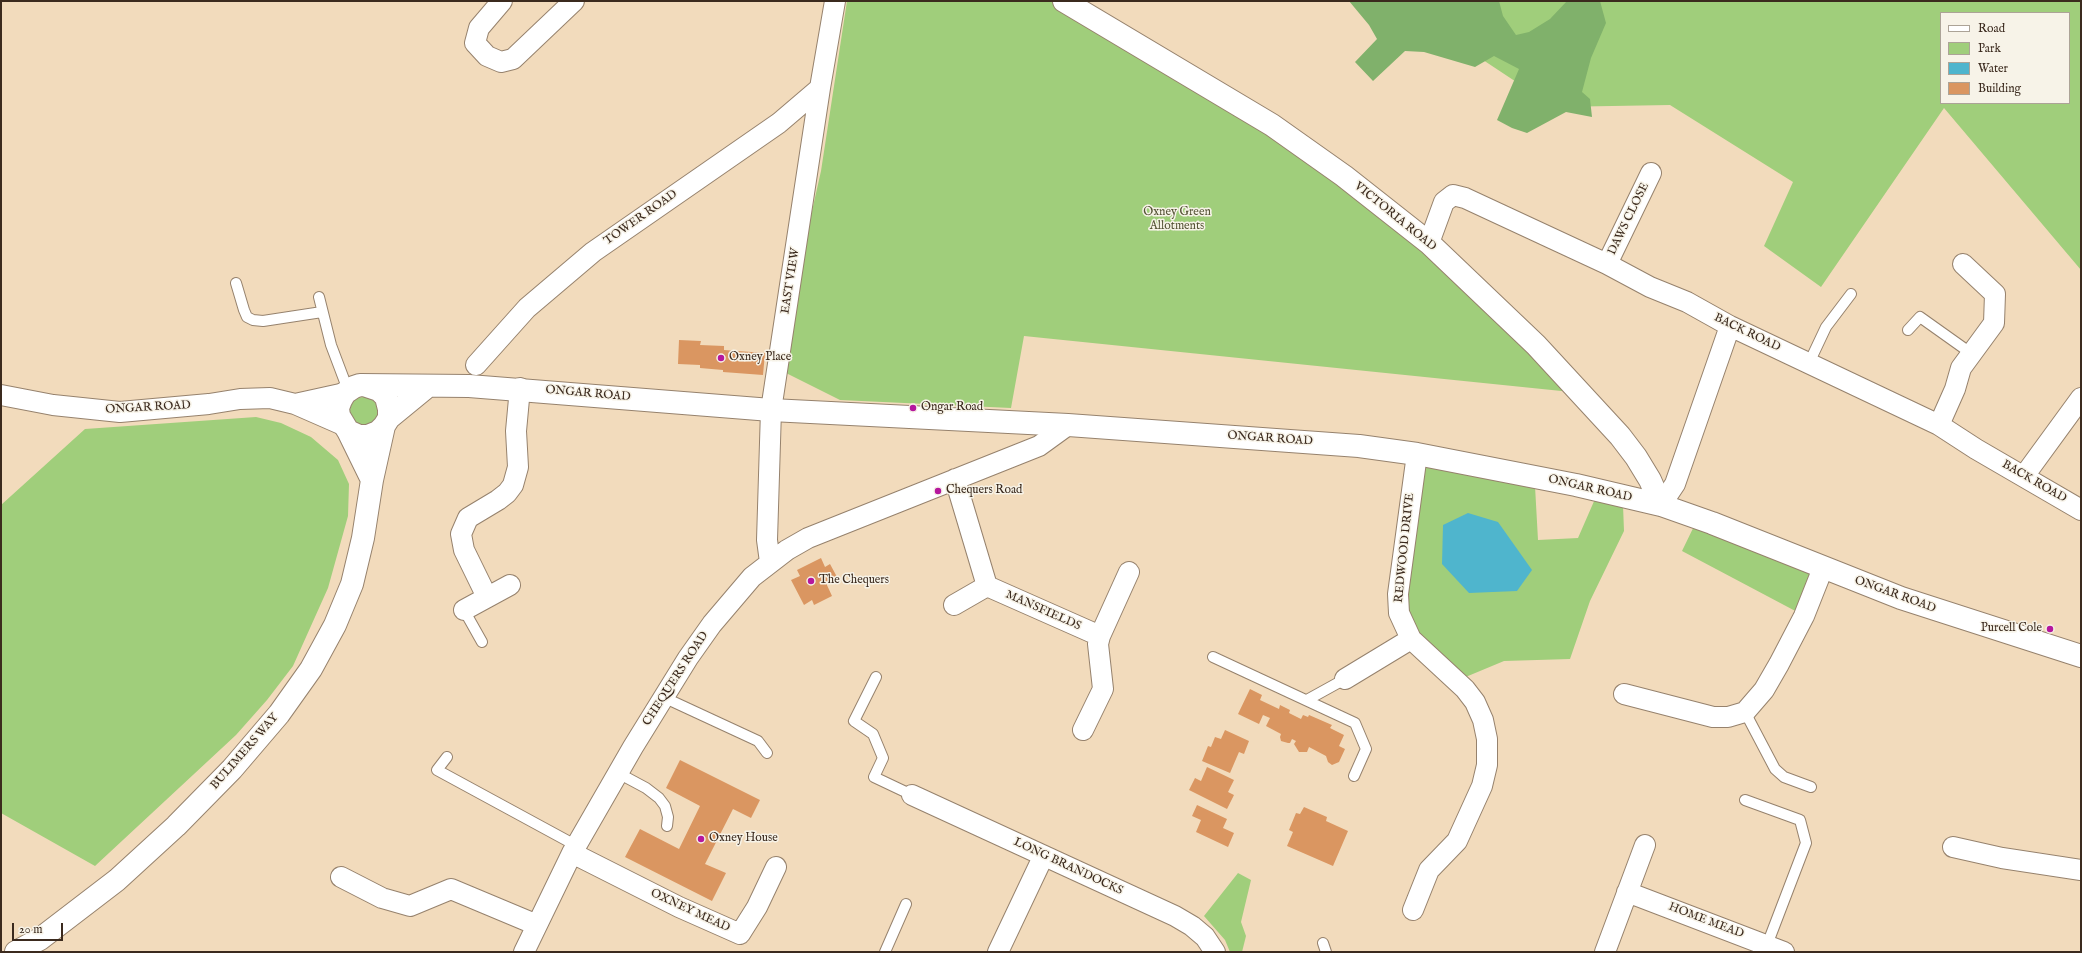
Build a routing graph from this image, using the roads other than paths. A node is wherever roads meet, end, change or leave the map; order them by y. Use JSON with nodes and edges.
{"nodes":[{"id":1,"x":502,"y":1,"type":"edge"},
{"id":2,"x":574,"y":1,"type":"edge"},
{"id":3,"x":835,"y":1,"type":"edge"},
{"id":4,"x":1064,"y":1,"type":"edge"},
{"id":5,"x":820,"y":88,"type":"junction"},
{"id":6,"x":1651,"y":173,"type":"dead end"},
{"id":7,"x":1429,"y":243,"type":"junction"},
{"id":8,"x":1607,"y":264,"type":"junction"},
{"id":9,"x":1963,"y":264,"type":"dead end"},
{"id":10,"x":236,"y":283,"type":"dead end"},
{"id":11,"x":1851,"y":294,"type":"dead end"},
{"id":12,"x":319,"y":297,"type":"dead end"},
{"id":13,"x":322,"y":312,"type":"junction"},
{"id":14,"x":1730,"y":326,"type":"junction"},
{"id":15,"x":1908,"y":330,"type":"dead end"},
{"id":16,"x":1972,"y":354,"type":"junction"},
{"id":17,"x":1809,"y":363,"type":"junction"},
{"id":18,"x":476,"y":365,"type":"dead end"},
{"id":19,"x":428,"y":386,"type":"junction"},
{"id":20,"x":520,"y":388,"type":"junction"},
{"id":21,"x":353,"y":389,"type":"junction"},
{"id":22,"x":1,"y":395,"type":"edge"},
{"id":23,"x":2081,"y":398,"type":"edge"},
{"id":24,"x":295,"y":404,"type":"junction"},
{"id":25,"x":771,"y":410,"type":"junction"},
{"id":26,"x":387,"y":422,"type":"junction"},
{"id":27,"x":1939,"y":424,"type":"junction"},
{"id":28,"x":1068,"y":425,"type":"junction"},
{"id":29,"x":346,"y":428,"type":"junction"},
{"id":30,"x":1416,"y":454,"type":"junction"},
{"id":31,"x":2024,"y":476,"type":"junction"},
{"id":32,"x":955,"y":479,"type":"junction"},
{"id":33,"x":372,"y":480,"type":"junction"},
{"id":34,"x":1661,"y":505,"type":"junction"},
{"id":35,"x":2081,"y":510,"type":"edge"},
{"id":36,"x":770,"y":562,"type":"junction"},
{"id":37,"x":1823,"y":568,"type":"junction"},
{"id":38,"x":1129,"y":572,"type":"dead end"},
{"id":39,"x":510,"y":585,"type":"dead end"},
{"id":40,"x":987,"y":586,"type":"junction"},
{"id":41,"x":487,"y":597,"type":"junction"},
{"id":42,"x":954,"y":604,"type":"dead end"},
{"id":43,"x":464,"y":610,"type":"joint"},
{"id":44,"x":1100,"y":636,"type":"junction"},
{"id":45,"x":1411,"y":640,"type":"junction"},
{"id":46,"x":482,"y":642,"type":"dead end"},
{"id":47,"x":2081,"y":656,"type":"edge"},
{"id":48,"x":1213,"y":657,"type":"dead end"},
{"id":49,"x":876,"y":677,"type":"dead end"},
{"id":50,"x":1345,"y":679,"type":"joint"},
{"id":51,"x":1624,"y":694,"type":"dead end"},
{"id":52,"x":664,"y":697,"type":"junction"},
{"id":53,"x":1307,"y":700,"type":"junction"},
{"id":54,"x":1745,"y":712,"type":"junction"},
{"id":55,"x":1083,"y":730,"type":"dead end"},
{"id":56,"x":767,"y":753,"type":"dead end"},
{"id":57,"x":447,"y":757,"type":"dead end"},
{"id":58,"x":618,"y":772,"type":"junction"},
{"id":59,"x":1354,"y":776,"type":"dead end"},
{"id":60,"x":1811,"y":788,"type":"dead end"},
{"id":61,"x":912,"y":795,"type":"joint"},
{"id":62,"x":1745,"y":800,"type":"dead end"},
{"id":63,"x":667,"y":826,"type":"dead end"},
{"id":64,"x":1645,"y":845,"type":"dead end"},
{"id":65,"x":1953,"y":847,"type":"dead end"},
{"id":66,"x":574,"y":849,"type":"junction"},
{"id":67,"x":1043,"y":857,"type":"junction"},
{"id":68,"x":776,"y":867,"type":"dead end"},
{"id":69,"x":2081,"y":870,"type":"edge"},
{"id":70,"x":341,"y":877,"type":"dead end"},
{"id":71,"x":1627,"y":892,"type":"junction"},
{"id":72,"x":906,"y":904,"type":"dead end"},
{"id":73,"x":1413,"y":910,"type":"dead end"},
{"id":74,"x":536,"y":925,"type":"junction"},
{"id":75,"x":1776,"y":948,"type":"edge"},
{"id":76,"x":16,"y":952,"type":"edge"},
{"id":77,"x":524,"y":952,"type":"edge"},
{"id":78,"x":885,"y":952,"type":"edge"},
{"id":79,"x":998,"y":952,"type":"edge"},
{"id":80,"x":1215,"y":952,"type":"edge"},
{"id":81,"x":1604,"y":952,"type":"edge"}],
"edges":[{"from":1,"to":2,"type":"street"},
{"from":3,"to":5,"type":"street","name":"EAST VIEW"},
{"from":4,"to":7,"type":"street","name":"VICTORIA ROAD"},
{"from":5,"to":18,"type":"street","name":"TOWER ROAD"},
{"from":5,"to":25,"type":"street","name":"EAST VIEW"},
{"from":6,"to":8,"type":"street","name":"DAWS CLOSE"},
{"from":7,"to":8,"type":"street","name":"BACK ROAD"},
{"from":7,"to":34,"type":"street","name":"VICTORIA ROAD"},
{"from":8,"to":14,"type":"street","name":"BACK ROAD"},
{"from":9,"to":16,"type":"street"},
{"from":10,"to":13,"type":"lane"},
{"from":11,"to":17,"type":"lane"},
{"from":12,"to":13,"type":"lane"},
{"from":13,"to":21,"type":"lane"},
{"from":14,"to":17,"type":"street","name":"BACK ROAD"},
{"from":14,"to":34,"type":"street"},
{"from":15,"to":16,"type":"lane"},
{"from":16,"to":27,"type":"street"},
{"from":17,"to":27,"type":"street","name":"BACK ROAD"},
{"from":19,"to":20,"type":"street","name":"ONGAR ROAD"},
{"from":19,"to":21,"type":"street","name":"ONGAR ROAD"},
{"from":19,"to":26,"type":"street","name":"ONGAR ROAD"},
{"from":20,"to":25,"type":"street","name":"ONGAR ROAD"},
{"from":20,"to":41,"type":"street"},
{"from":21,"to":24,"type":"street","name":"ONGAR ROAD"},
{"from":21,"to":26,"type":"street"},
{"from":21,"to":29,"type":"street"},
{"from":22,"to":24,"type":"street","name":"ONGAR ROAD"},
{"from":23,"to":31,"type":"street"},
{"from":24,"to":29,"type":"street","name":"ONGAR ROAD"},
{"from":25,"to":28,"type":"street","name":"ONGAR ROAD"},
{"from":25,"to":36,"type":"street","name":"EAST VIEW"},
{"from":26,"to":29,"type":"street","name":"ONGAR ROAD"},
{"from":26,"to":33,"type":"street","name":"BULIMERS WAY"},
{"from":27,"to":31,"type":"street","name":"BACK ROAD"},
{"from":28,"to":30,"type":"street","name":"ONGAR ROAD"},
{"from":28,"to":32,"type":"street","name":"CHEQUERS ROAD"},
{"from":29,"to":33,"type":"street"},
{"from":30,"to":34,"type":"street","name":"ONGAR ROAD"},
{"from":30,"to":45,"type":"street","name":"REDWOOD DRIVE"},
{"from":31,"to":35,"type":"street","name":"BACK ROAD"},
{"from":32,"to":36,"type":"street","name":"CHEQUERS ROAD"},
{"from":32,"to":40,"type":"street"},
{"from":33,"to":76,"type":"street","name":"BULIMERS WAY"},
{"from":34,"to":37,"type":"street","name":"ONGAR ROAD"},
{"from":36,"to":52,"type":"street","name":"CHEQUERS ROAD"},
{"from":37,"to":47,"type":"street","name":"ONGAR ROAD"},
{"from":37,"to":54,"type":"street"},
{"from":38,"to":44,"type":"street"},
{"from":39,"to":41,"type":"street"},
{"from":40,"to":42,"type":"street"},
{"from":40,"to":44,"type":"street","name":"MANSFIELDS"},
{"from":41,"to":43,"type":"street"},
{"from":43,"to":46,"type":"lane"},
{"from":44,"to":55,"type":"street"},
{"from":45,"to":50,"type":"street"},
{"from":45,"to":73,"type":"street","name":"REDWOOD DRIVE"},
{"from":48,"to":53,"type":"lane"},
{"from":49,"to":61,"type":"lane"},
{"from":50,"to":53,"type":"lane"},
{"from":51,"to":54,"type":"street"},
{"from":52,"to":56,"type":"lane"},
{"from":52,"to":58,"type":"street","name":"CHEQUERS ROAD"},
{"from":53,"to":59,"type":"lane"},
{"from":54,"to":60,"type":"lane"},
{"from":57,"to":66,"type":"lane"},
{"from":58,"to":63,"type":"lane"},
{"from":58,"to":66,"type":"street","name":"CHEQUERS ROAD"},
{"from":61,"to":67,"type":"street","name":"LONG BRANDOCKS"},
{"from":62,"to":75,"type":"lane"},
{"from":64,"to":71,"type":"street"},
{"from":65,"to":69,"type":"street"},
{"from":66,"to":68,"type":"street","name":"OXNEY MEAD"},
{"from":66,"to":74,"type":"street","name":"CHEQUERS ROAD"},
{"from":67,"to":79,"type":"street"},
{"from":67,"to":80,"type":"street","name":"LONG BRANDOCKS"},
{"from":70,"to":74,"type":"street"},
{"from":71,"to":75,"type":"street","name":"HOME MEAD"},
{"from":71,"to":81,"type":"street"},
{"from":72,"to":78,"type":"lane"},
{"from":74,"to":77,"type":"street","name":"CHEQUERS ROAD"}]}
